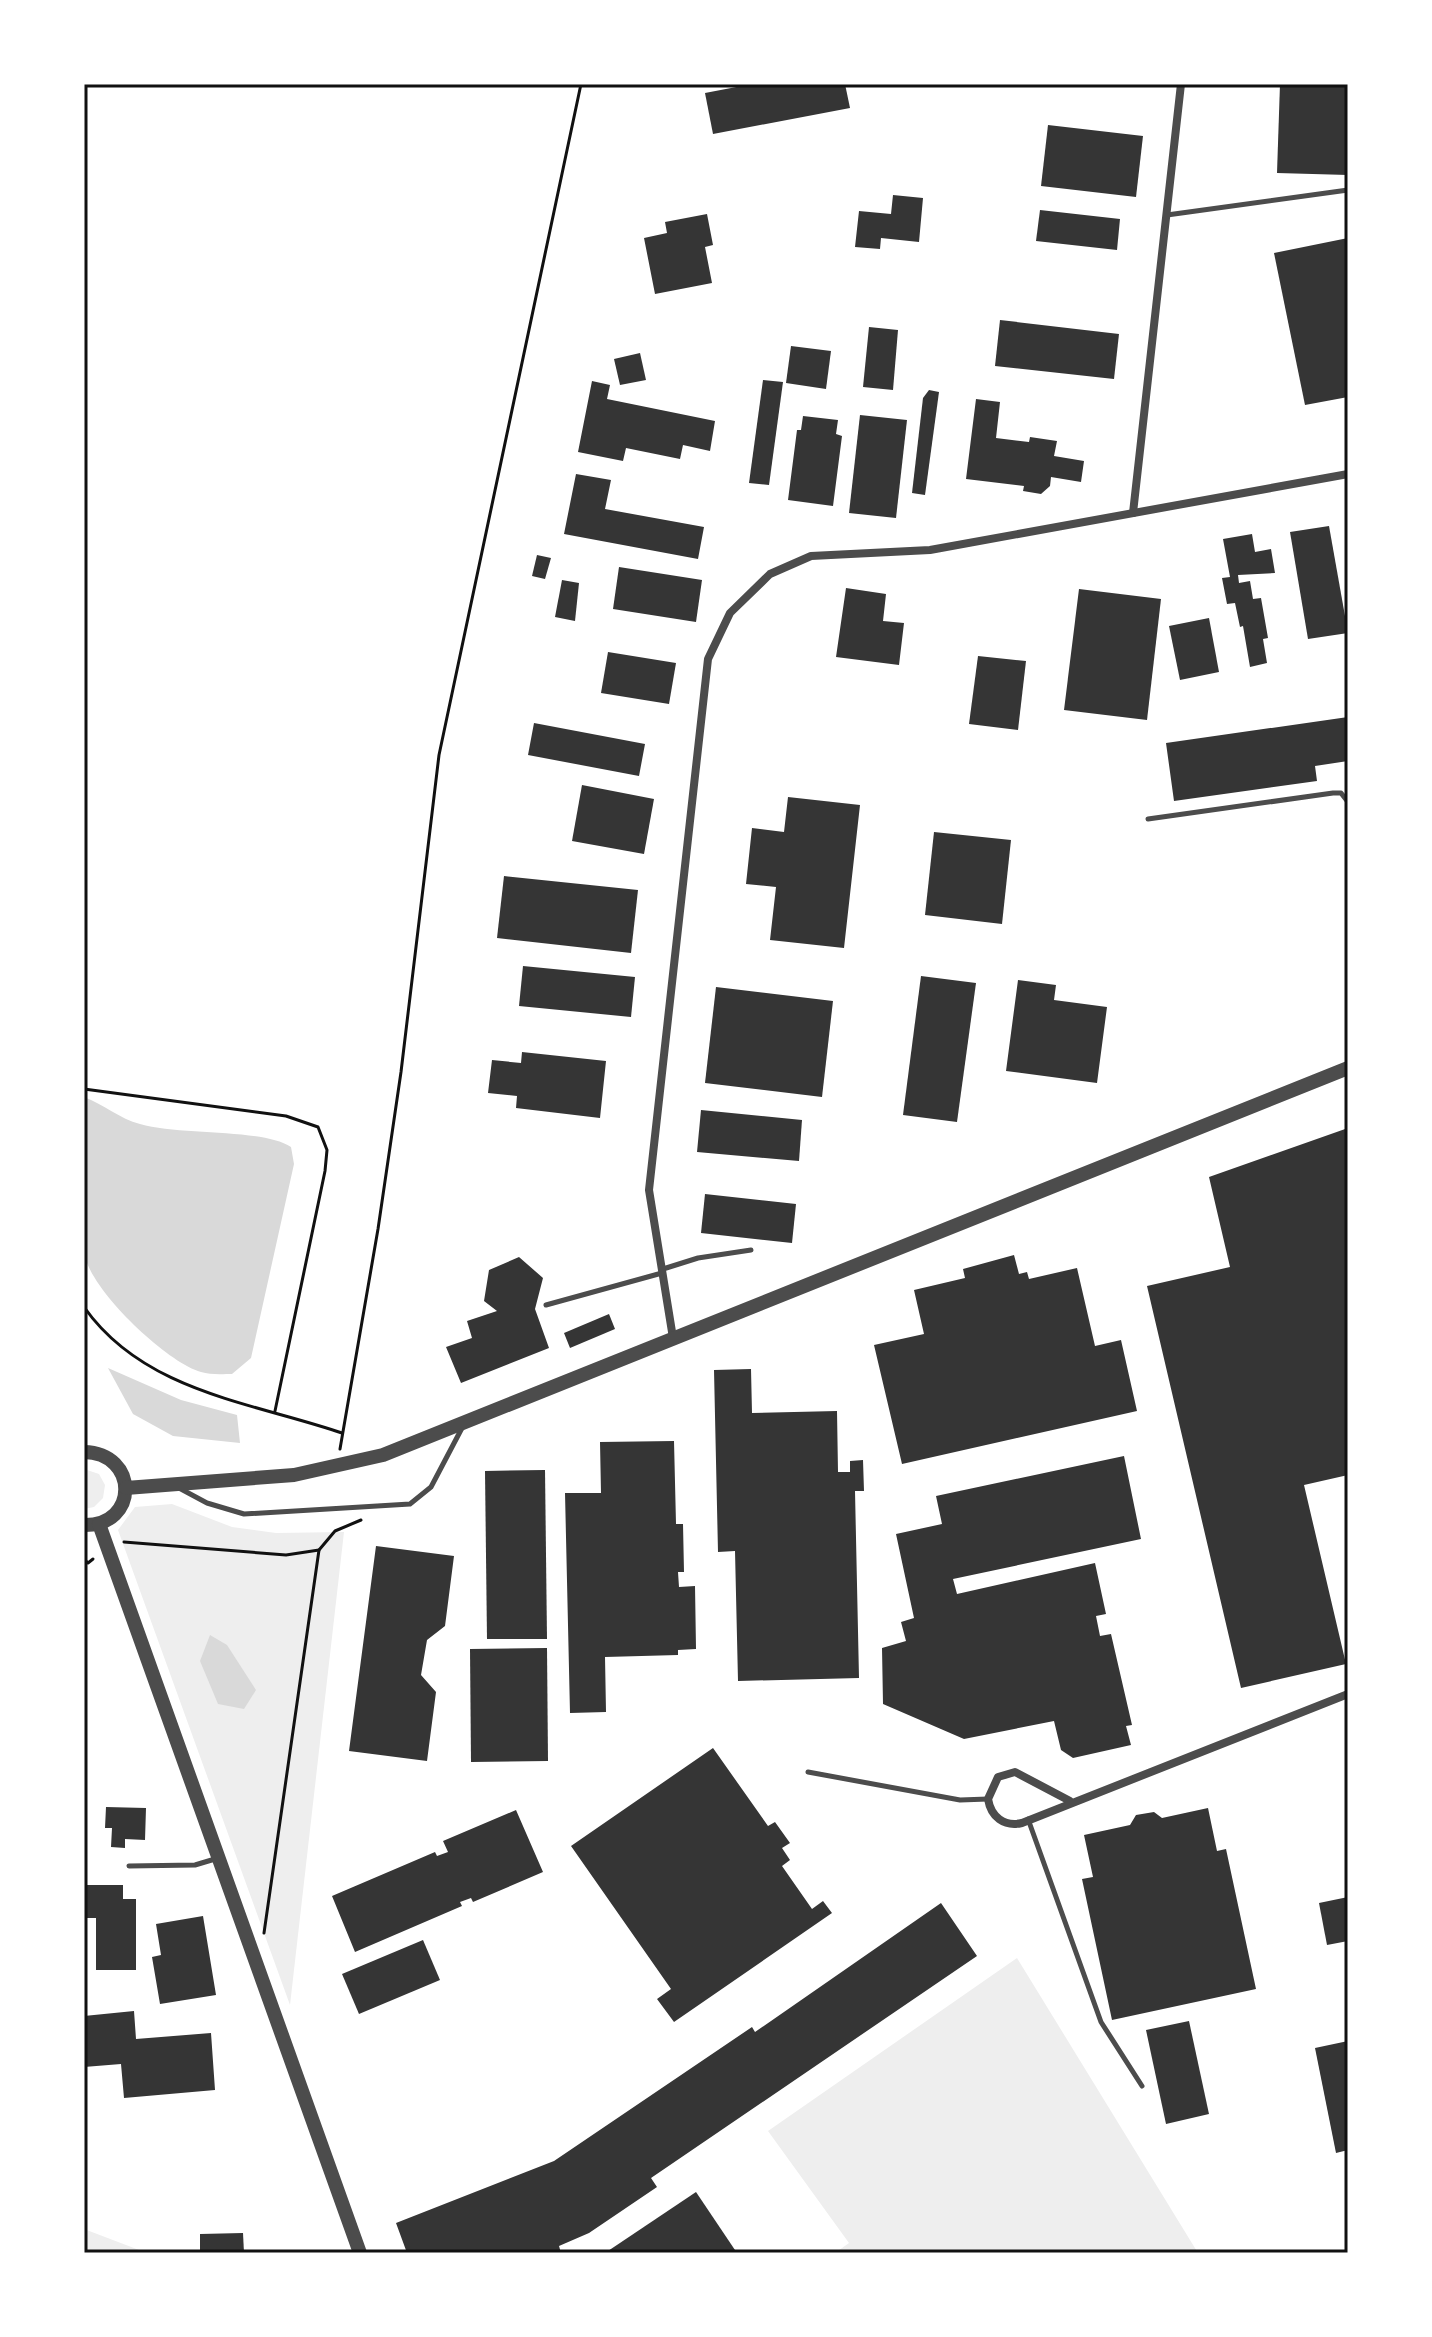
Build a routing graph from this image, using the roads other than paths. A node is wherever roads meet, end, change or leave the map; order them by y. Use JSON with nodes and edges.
{"nodes":[{"id":1,"x":1181,"y":84,"type":"edge"},
{"id":2,"x":1348,"y":190,"type":"edge"},
{"id":3,"x":1166,"y":216,"type":"junction"},
{"id":4,"x":1348,"y":474,"type":"edge"},
{"id":5,"x":1133,"y":513,"type":"junction"},
{"id":6,"x":1348,"y":802,"type":"edge"},
{"id":7,"x":1148,"y":819,"type":"dead end"},
{"id":8,"x":1348,"y":1068,"type":"edge"},
{"id":9,"x":751,"y":1250,"type":"dead end"},
{"id":10,"x":662,"y":1271,"type":"junction"},
{"id":11,"x":546,"y":1305,"type":"dead end"},
{"id":12,"x":673,"y":1338,"type":"junction"},
{"id":13,"x":464,"y":1424,"type":"junction"},
{"id":14,"x":84,"y":1452,"type":"edge"},
{"id":15,"x":175,"y":1485,"type":"junction"},
{"id":16,"x":126,"y":1488,"type":"junction"},
{"id":17,"x":92,"y":1525,"type":"edge"},
{"id":18,"x":1348,"y":1694,"type":"edge"},
{"id":19,"x":808,"y":1772,"type":"dead end"},
{"id":20,"x":988,"y":1799,"type":"junction"},
{"id":21,"x":1070,"y":1801,"type":"junction"},
{"id":22,"x":1028,"y":1819,"type":"junction"},
{"id":23,"x":220,"y":1858,"type":"junction"},
{"id":24,"x":129,"y":1866,"type":"dead end"},
{"id":25,"x":1142,"y":2086,"type":"dead end"},
{"id":26,"x":360,"y":2253,"type":"edge"}],
"edges":[{"from":1,"to":3,"type":"street"},
{"from":2,"to":3,"type":"lane"},
{"from":3,"to":5,"type":"street"},
{"from":4,"to":5,"type":"street"},
{"from":5,"to":10,"type":"street"},
{"from":6,"to":7,"type":"lane"},
{"from":8,"to":12,"type":"street"},
{"from":9,"to":10,"type":"lane"},
{"from":10,"to":11,"type":"lane"},
{"from":10,"to":12,"type":"street"},
{"from":12,"to":13,"type":"street"},
{"from":13,"to":15,"type":"street"},
{"from":13,"to":15,"type":"lane"},
{"from":14,"to":16,"type":"street"},
{"from":15,"to":16,"type":"street"},
{"from":16,"to":17,"type":"street"},
{"from":17,"to":23,"type":"street"},
{"from":18,"to":21,"type":"street"},
{"from":19,"to":20,"type":"lane"},
{"from":20,"to":21,"type":"street"},
{"from":20,"to":22,"type":"street"},
{"from":21,"to":22,"type":"street"},
{"from":22,"to":25,"type":"lane"},
{"from":23,"to":24,"type":"lane"},
{"from":23,"to":26,"type":"street"}]}
